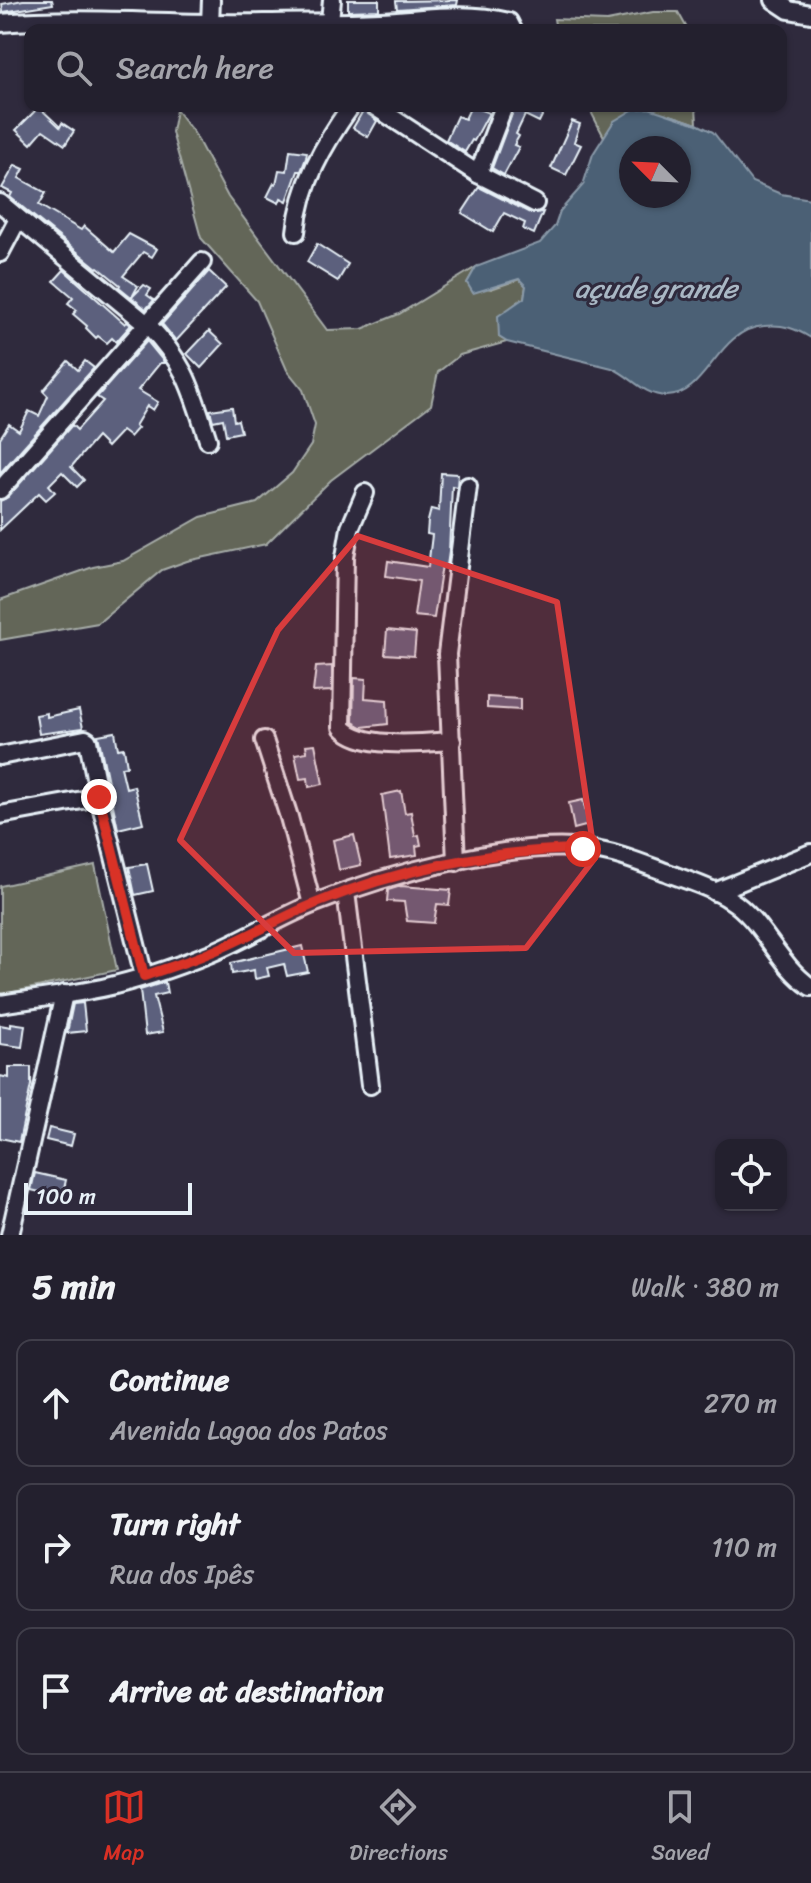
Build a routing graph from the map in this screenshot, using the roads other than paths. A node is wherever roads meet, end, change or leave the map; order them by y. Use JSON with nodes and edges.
{"nodes":[{"id":1,"x":211,"y":0,"type":"edge"},
{"id":2,"x":332,"y":0,"type":"edge"},
{"id":3,"x":774,"y":1,"type":"edge"},
{"id":4,"x":811,"y":14,"type":"edge"},
{"id":5,"x":330,"y":21,"type":"junction"},
{"id":6,"x":0,"y":23,"type":"edge"},
{"id":7,"x":210,"y":23,"type":"junction"},
{"id":8,"x":374,"y":24,"type":"edge"},
{"id":9,"x":393,"y":24,"type":"edge"},
{"id":10,"x":504,"y":24,"type":"edge"},
{"id":11,"x":347,"y":112,"type":"edge"},
{"id":12,"x":383,"y":112,"type":"edge"},
{"id":13,"x":502,"y":112,"type":"edge"},
{"id":14,"x":478,"y":174,"type":"junction"},
{"id":15,"x":0,"y":203,"type":"edge"},
{"id":16,"x":535,"y":203,"type":"dead end"},
{"id":17,"x":18,"y":219,"type":"junction"},
{"id":18,"x":296,"y":232,"type":"dead end"},
{"id":19,"x":0,"y":253,"type":"edge"},
{"id":20,"x":202,"y":262,"type":"dead end"},
{"id":21,"x":148,"y":325,"type":"junction"},
{"id":22,"x":208,"y":440,"type":"dead end"},
{"id":23,"x":468,"y":486,"type":"dead end"},
{"id":24,"x":0,"y":490,"type":"edge"},
{"id":25,"x":365,"y":493,"type":"dead end"},
{"id":26,"x":264,"y":740,"type":"dead end"},
{"id":27,"x":452,"y":741,"type":"junction"},
{"id":28,"x":0,"y":756,"type":"edge"},
{"id":29,"x":99,"y":797,"type":"junction"},
{"id":30,"x":0,"y":815,"type":"edge"},
{"id":31,"x":811,"y":853,"type":"edge"},
{"id":32,"x":456,"y":862,"type":"junction"},
{"id":33,"x":346,"y":892,"type":"junction"},
{"id":34,"x":715,"y":892,"type":"junction"},
{"id":35,"x":312,"y":904,"type":"junction"},
{"id":36,"x":144,"y":976,"type":"junction"},
{"id":37,"x":811,"y":987,"type":"edge"},
{"id":38,"x":64,"y":994,"type":"junction"},
{"id":39,"x":0,"y":1004,"type":"edge"},
{"id":40,"x":370,"y":1085,"type":"dead end"},
{"id":41,"x":10,"y":1235,"type":"edge"}],
"edges":[{"from":1,"to":7,"type":"street"},
{"from":2,"to":5,"type":"street"},
{"from":3,"to":4,"type":"street"},
{"from":5,"to":7,"type":"street"},
{"from":5,"to":8,"type":"street"},
{"from":6,"to":7,"type":"street"},
{"from":9,"to":10,"type":"street"},
{"from":11,"to":18,"type":"street"},
{"from":12,"to":14,"type":"street"},
{"from":13,"to":14,"type":"street"},
{"from":14,"to":16,"type":"street"},
{"from":15,"to":17,"type":"street"},
{"from":17,"to":19,"type":"street"},
{"from":17,"to":21,"type":"street"},
{"from":20,"to":21,"type":"street"},
{"from":21,"to":22,"type":"street"},
{"from":21,"to":24,"type":"street"},
{"from":23,"to":27,"type":"street"},
{"from":25,"to":27,"type":"street"},
{"from":26,"to":35,"type":"street"},
{"from":27,"to":32,"type":"street"},
{"from":28,"to":29,"type":"street"},
{"from":29,"to":30,"type":"street"},
{"from":29,"to":36,"type":"street"},
{"from":31,"to":34,"type":"street"},
{"from":32,"to":33,"type":"street"},
{"from":32,"to":34,"type":"street"},
{"from":33,"to":35,"type":"street"},
{"from":33,"to":40,"type":"street"},
{"from":34,"to":37,"type":"street"},
{"from":35,"to":36,"type":"street"},
{"from":36,"to":38,"type":"street"},
{"from":38,"to":39,"type":"street"},
{"from":38,"to":41,"type":"street"}]}
